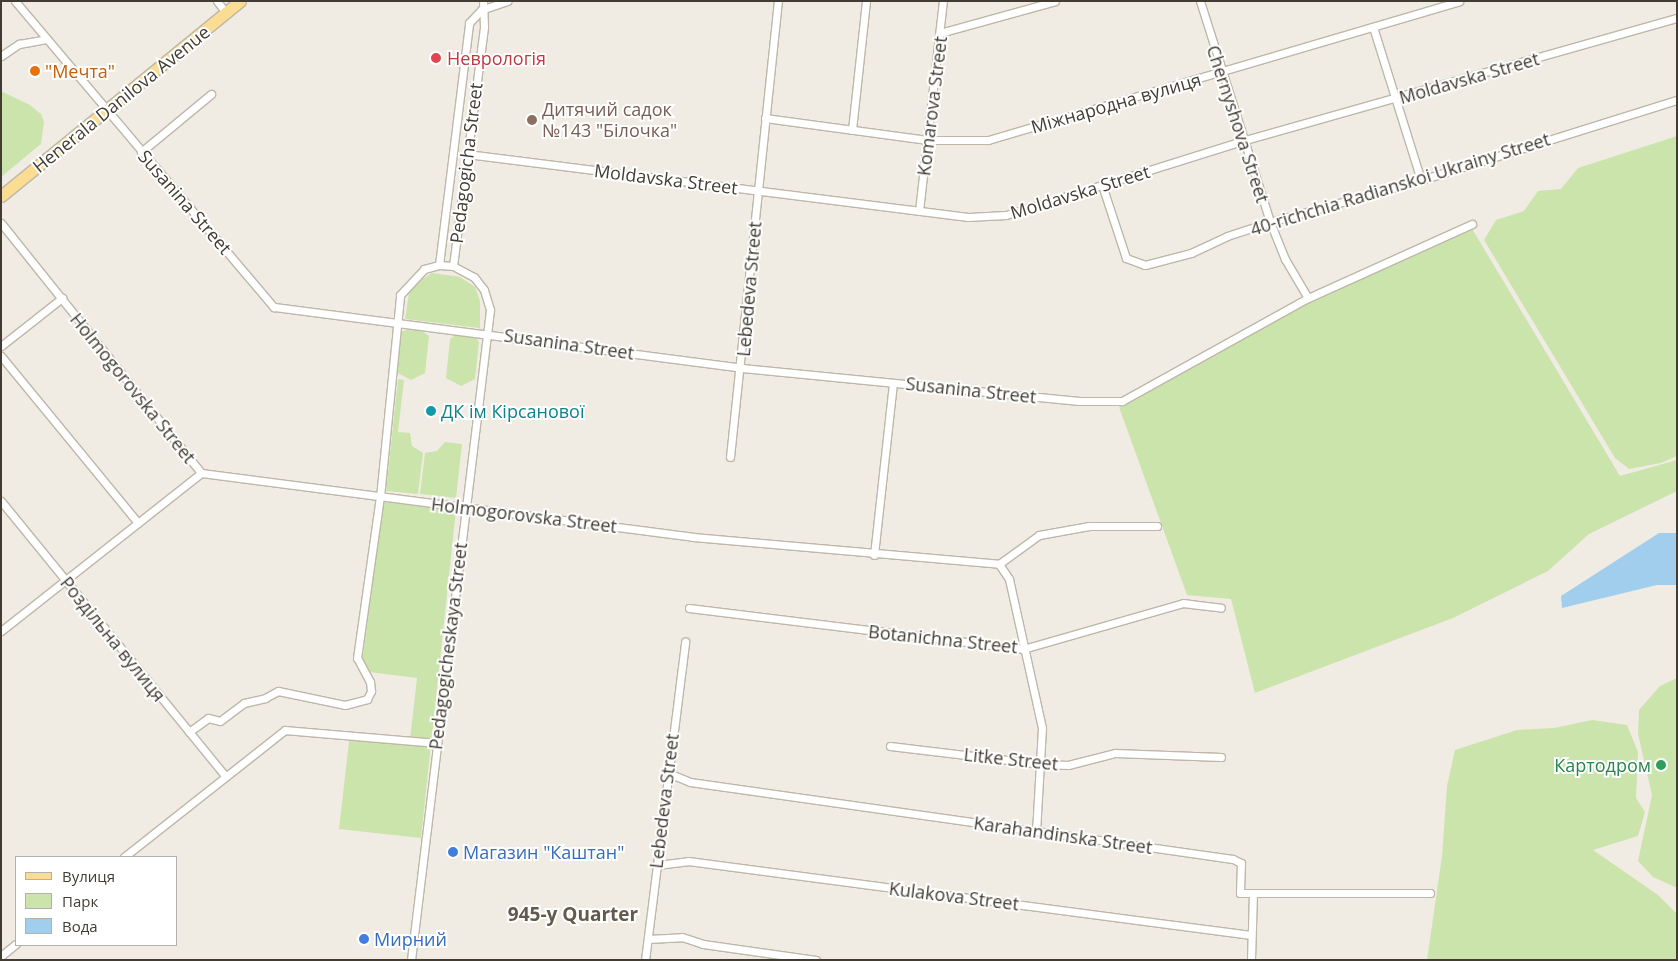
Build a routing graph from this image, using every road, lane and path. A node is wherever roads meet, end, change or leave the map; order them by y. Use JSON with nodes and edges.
{"nodes":[{"id":1,"x":16,"y":1,"type":"edge"},
{"id":2,"x":217,"y":1,"type":"edge"},
{"id":3,"x":240,"y":1,"type":"edge"},
{"id":4,"x":483,"y":1,"type":"edge"},
{"id":5,"x":506,"y":1,"type":"edge"},
{"id":6,"x":778,"y":1,"type":"edge"},
{"id":7,"x":866,"y":1,"type":"edge"},
{"id":8,"x":944,"y":1,"type":"edge"},
{"id":9,"x":1055,"y":1,"type":"edge"},
{"id":10,"x":1200,"y":1,"type":"edge"},
{"id":11,"x":1459,"y":1,"type":"edge"},
{"id":12,"x":481,"y":10,"type":"junction"},
{"id":13,"x":226,"y":13,"type":"junction"},
{"id":14,"x":1677,"y":18,"type":"edge"},
{"id":15,"x":1373,"y":26,"type":"junction"},
{"id":16,"x":940,"y":33,"type":"junction"},
{"id":17,"x":47,"y":39,"type":"junction"},
{"id":18,"x":1,"y":56,"type":"edge"},
{"id":19,"x":1220,"y":72,"type":"junction"},
{"id":20,"x":211,"y":94,"type":"dead end"},
{"id":21,"x":1396,"y":98,"type":"junction"},
{"id":22,"x":1677,"y":100,"type":"edge"},
{"id":23,"x":106,"y":110,"type":"junction"},
{"id":24,"x":765,"y":118,"type":"junction"},
{"id":25,"x":852,"y":130,"type":"junction"},
{"id":26,"x":928,"y":140,"type":"junction"},
{"id":27,"x":1242,"y":141,"type":"junction"},
{"id":28,"x":142,"y":152,"type":"junction"},
{"id":29,"x":466,"y":154,"type":"junction"},
{"id":30,"x":1421,"y":180,"type":"junction"},
{"id":31,"x":1102,"y":185,"type":"junction"},
{"id":32,"x":757,"y":190,"type":"junction"},
{"id":33,"x":1,"y":196,"type":"edge"},
{"id":34,"x":919,"y":211,"type":"junction"},
{"id":35,"x":1270,"y":222,"type":"junction"},
{"id":36,"x":1,"y":223,"type":"edge"},
{"id":37,"x":1472,"y":224,"type":"dead end"},
{"id":38,"x":439,"y":265,"type":"junction"},
{"id":39,"x":452,"y":266,"type":"junction"},
{"id":40,"x":62,"y":298,"type":"junction"},
{"id":41,"x":1308,"y":298,"type":"junction"},
{"id":42,"x":396,"y":322,"type":"junction"},
{"id":43,"x":486,"y":333,"type":"junction"},
{"id":44,"x":1,"y":346,"type":"edge"},
{"id":45,"x":1,"y":356,"type":"edge"},
{"id":46,"x":742,"y":368,"type":"junction"},
{"id":47,"x":893,"y":383,"type":"junction"},
{"id":48,"x":730,"y":457,"type":"dead end"},
{"id":49,"x":202,"y":473,"type":"junction"},
{"id":50,"x":380,"y":497,"type":"junction"},
{"id":51,"x":1,"y":501,"type":"edge"},
{"id":52,"x":465,"y":507,"type":"junction"},
{"id":53,"x":138,"y":523,"type":"junction"},
{"id":54,"x":1157,"y":526,"type":"dead end"},
{"id":55,"x":874,"y":555,"type":"junction"},
{"id":56,"x":999,"y":564,"type":"junction"},
{"id":57,"x":66,"y":580,"type":"junction"},
{"id":58,"x":689,"y":608,"type":"dead end"},
{"id":59,"x":1221,"y":608,"type":"dead end"},
{"id":60,"x":1,"y":631,"type":"edge"},
{"id":61,"x":684,"y":642,"type":"dead end"},
{"id":62,"x":1024,"y":649,"type":"junction"},
{"id":63,"x":189,"y":732,"type":"junction"},
{"id":64,"x":436,"y":743,"type":"junction"},
{"id":65,"x":890,"y":746,"type":"dead end"},
{"id":66,"x":1221,"y":758,"type":"dead end"},
{"id":67,"x":1042,"y":764,"type":"junction"},
{"id":68,"x":668,"y":773,"type":"junction"},
{"id":69,"x":225,"y":776,"type":"junction"},
{"id":70,"x":1036,"y":831,"type":"junction"},
{"id":71,"x":125,"y":856,"type":"edge"},
{"id":72,"x":657,"y":864,"type":"junction"},
{"id":73,"x":1253,"y":893,"type":"junction"},
{"id":74,"x":1430,"y":893,"type":"dead end"},
{"id":75,"x":1251,"y":935,"type":"junction"},
{"id":76,"x":648,"y":939,"type":"junction"},
{"id":77,"x":15,"y":945,"type":"edge"},
{"id":78,"x":1,"y":956,"type":"edge"},
{"id":79,"x":411,"y":960,"type":"edge"},
{"id":80,"x":645,"y":960,"type":"edge"},
{"id":81,"x":816,"y":960,"type":"edge"},
{"id":82,"x":1251,"y":960,"type":"edge"}],
"edges":[{"from":1,"to":17,"type":"street","name":"Susanina Street"},
{"from":2,"to":13,"type":"street"},
{"from":3,"to":13,"type":"main road","name":"Henerala Danilova Avenue"},
{"from":4,"to":12,"type":"street","name":"Pedagogicha Street"},
{"from":5,"to":12,"type":"street"},
{"from":6,"to":24,"type":"street","name":"Lebedeva Street"},
{"from":7,"to":25,"type":"street"},
{"from":8,"to":16,"type":"street","name":"Komarova Street"},
{"from":9,"to":16,"type":"street"},
{"from":10,"to":19,"type":"street","name":"Chernyshova Street"},
{"from":11,"to":15,"type":"street","name":"Міжнародна вулиця"},
{"from":12,"to":29,"type":"street","name":"Pedagogicha Street"},
{"from":12,"to":38,"type":"street","name":"Pedagogicha Street"},
{"from":13,"to":23,"type":"main road","name":"Henerala Danilova Avenue"},
{"from":14,"to":21,"type":"street","name":"Moldavska Street"},
{"from":15,"to":19,"type":"street","name":"Міжнародна вулиця"},
{"from":15,"to":21,"type":"street"},
{"from":16,"to":26,"type":"street","name":"Komarova Street"},
{"from":17,"to":18,"type":"street"},
{"from":17,"to":23,"type":"street","name":"Susanina Street"},
{"from":19,"to":26,"type":"street","name":"Міжнародна вулиця"},
{"from":19,"to":27,"type":"street","name":"Chernyshova Street"},
{"from":20,"to":28,"type":"street"},
{"from":21,"to":27,"type":"street","name":"Moldavska Street"},
{"from":21,"to":30,"type":"street"},
{"from":22,"to":30,"type":"street","name":"40-richchia Radianskoi Ukrainy Street"},
{"from":23,"to":28,"type":"street","name":"Susanina Street"},
{"from":23,"to":33,"type":"main road","name":"Henerala Danilova Avenue"},
{"from":24,"to":25,"type":"street","name":"Міжнародна вулиця"},
{"from":24,"to":32,"type":"street","name":"Lebedeva Street"},
{"from":25,"to":26,"type":"street","name":"Міжнародна вулиця"},
{"from":26,"to":34,"type":"street","name":"Komarova Street"},
{"from":27,"to":31,"type":"street","name":"Moldavska Street"},
{"from":27,"to":35,"type":"street","name":"Chernyshova Street"},
{"from":28,"to":42,"type":"street","name":"Susanina Street"},
{"from":29,"to":32,"type":"street","name":"Moldavska Street"},
{"from":29,"to":39,"type":"street","name":"Pedagogicha Street"},
{"from":30,"to":35,"type":"street","name":"40-richchia Radianskoi Ukrainy Street"},
{"from":31,"to":34,"type":"street","name":"Moldavska Street"},
{"from":31,"to":35,"type":"street","name":"40-richchia Radianskoi Ukrainy Street"},
{"from":32,"to":34,"type":"street","name":"Moldavska Street"},
{"from":32,"to":46,"type":"street","name":"Lebedeva Street"},
{"from":35,"to":41,"type":"street","name":"Chernyshova Street"},
{"from":36,"to":40,"type":"street","name":"Holmogorovska Street"},
{"from":37,"to":41,"type":"street"},
{"from":38,"to":39,"type":"street","name":"Pedagogicha Street"},
{"from":38,"to":42,"type":"street","name":"Pedagogicha Street"},
{"from":39,"to":43,"type":"street","name":"Pedagogicha Street"},
{"from":40,"to":44,"type":"street"},
{"from":40,"to":49,"type":"street","name":"Holmogorovska Street"},
{"from":41,"to":47,"type":"street","name":"Susanina Street"},
{"from":42,"to":43,"type":"street","name":"Susanina Street"},
{"from":42,"to":50,"type":"street"},
{"from":43,"to":46,"type":"street","name":"Susanina Street"},
{"from":43,"to":52,"type":"street","name":"Pedagogicheskaya Street"},
{"from":45,"to":53,"type":"street"},
{"from":46,"to":47,"type":"street","name":"Susanina Street"},
{"from":46,"to":48,"type":"street","name":"Lebedeva Street"},
{"from":47,"to":55,"type":"street"},
{"from":49,"to":50,"type":"street","name":"Holmogorovska Street"},
{"from":49,"to":53,"type":"street"},
{"from":50,"to":52,"type":"street","name":"Holmogorovska Street"},
{"from":50,"to":63,"type":"street"},
{"from":51,"to":57,"type":"street","name":"Роздільна вулиця"},
{"from":52,"to":55,"type":"street","name":"Holmogorovska Street"},
{"from":52,"to":64,"type":"street","name":"Pedagogicheskaya Street"},
{"from":53,"to":57,"type":"street"},
{"from":54,"to":56,"type":"street"},
{"from":55,"to":56,"type":"street","name":"Holmogorovska Street"},
{"from":56,"to":62,"type":"street"},
{"from":57,"to":60,"type":"street"},
{"from":57,"to":63,"type":"street","name":"Роздільна вулиця"},
{"from":58,"to":62,"type":"street","name":"Botanichna Street"},
{"from":59,"to":62,"type":"street","name":"Botanichna Street"},
{"from":61,"to":68,"type":"street","name":"Lebedeva Street"},
{"from":62,"to":67,"type":"street"},
{"from":63,"to":69,"type":"street","name":"Роздільна вулиця"},
{"from":64,"to":69,"type":"street"},
{"from":64,"to":79,"type":"street","name":"Pedagogicheskaya Street"},
{"from":65,"to":67,"type":"street","name":"Litke Street"},
{"from":66,"to":67,"type":"street","name":"Litke Street"},
{"from":67,"to":70,"type":"street"},
{"from":68,"to":70,"type":"street","name":"Karahandinska Street"},
{"from":68,"to":72,"type":"street","name":"Lebedeva Street"},
{"from":69,"to":71,"type":"street"},
{"from":70,"to":73,"type":"street","name":"Karahandinska Street"},
{"from":72,"to":75,"type":"street","name":"Kulakova Street"},
{"from":72,"to":76,"type":"street","name":"Lebedeva Street"},
{"from":73,"to":74,"type":"street"},
{"from":73,"to":75,"type":"street"},
{"from":75,"to":82,"type":"street"},
{"from":76,"to":80,"type":"street","name":"Lebedeva Street"},
{"from":76,"to":81,"type":"street"},
{"from":77,"to":78,"type":"street"}]}
